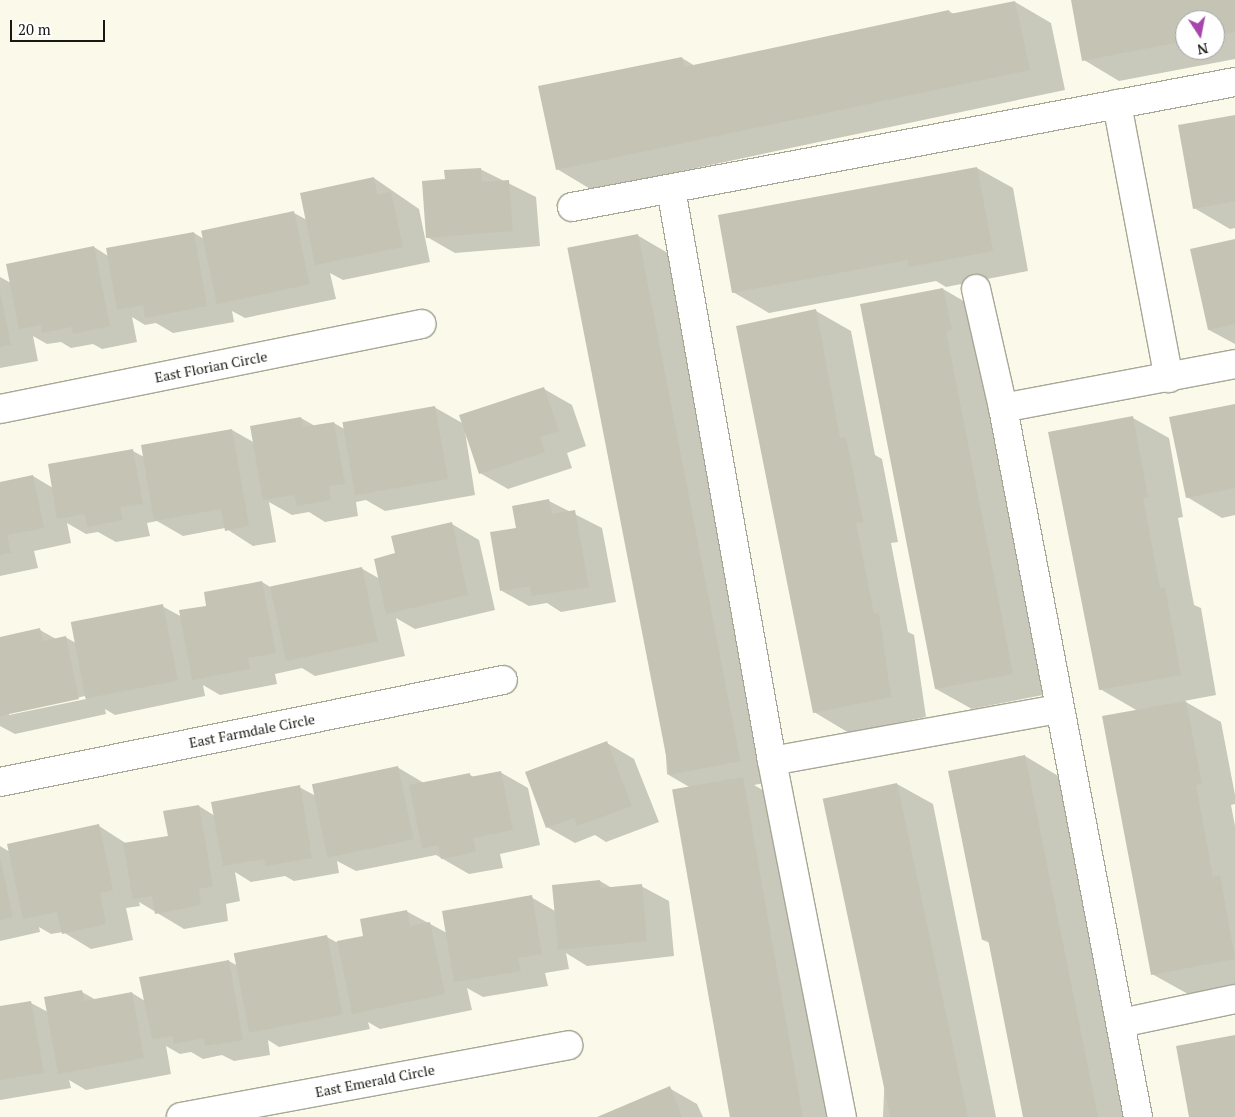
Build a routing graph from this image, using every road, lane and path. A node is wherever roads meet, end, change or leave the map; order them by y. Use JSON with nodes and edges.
{"nodes":[{"id":1,"x":1235,"y":82,"type":"edge"},
{"id":2,"x":1117,"y":104,"type":"junction"},
{"id":3,"x":671,"y":188,"type":"junction"},
{"id":4,"x":572,"y":207,"type":"dead end"},
{"id":5,"x":976,"y":288,"type":"dead end"},
{"id":6,"x":422,"y":324,"type":"dead end"},
{"id":7,"x":1235,"y":364,"type":"edge"},
{"id":8,"x":1169,"y":378,"type":"junction"},
{"id":9,"x":1003,"y":408,"type":"junction"},
{"id":10,"x":0,"y":409,"type":"edge"},
{"id":11,"x":503,"y":680,"type":"dead end"},
{"id":12,"x":1059,"y":709,"type":"junction"},
{"id":13,"x":772,"y":761,"type":"junction"},
{"id":14,"x":0,"y":782,"type":"edge"},
{"id":15,"x":1235,"y":999,"type":"edge"},
{"id":16,"x":1121,"y":1023,"type":"junction"},
{"id":17,"x":568,"y":1045,"type":"dead end"},
{"id":18,"x":181,"y":1117,"type":"edge"},
{"id":19,"x":842,"y":1117,"type":"edge"},
{"id":20,"x":1138,"y":1117,"type":"edge"}],
"edges":[{"from":1,"to":2,"type":"street"},
{"from":2,"to":3,"type":"street"},
{"from":2,"to":8,"type":"street"},
{"from":3,"to":4,"type":"street"},
{"from":3,"to":13,"type":"street"},
{"from":5,"to":9,"type":"street"},
{"from":6,"to":10,"type":"street","name":"East Florian Circle"},
{"from":7,"to":8,"type":"street"},
{"from":8,"to":9,"type":"street"},
{"from":9,"to":12,"type":"street"},
{"from":11,"to":14,"type":"street","name":"East Farmdale Circle"},
{"from":12,"to":13,"type":"street"},
{"from":12,"to":16,"type":"street"},
{"from":13,"to":19,"type":"street"},
{"from":15,"to":16,"type":"street"},
{"from":16,"to":20,"type":"street"},
{"from":17,"to":18,"type":"street","name":"East Emerald Circle"}]}
